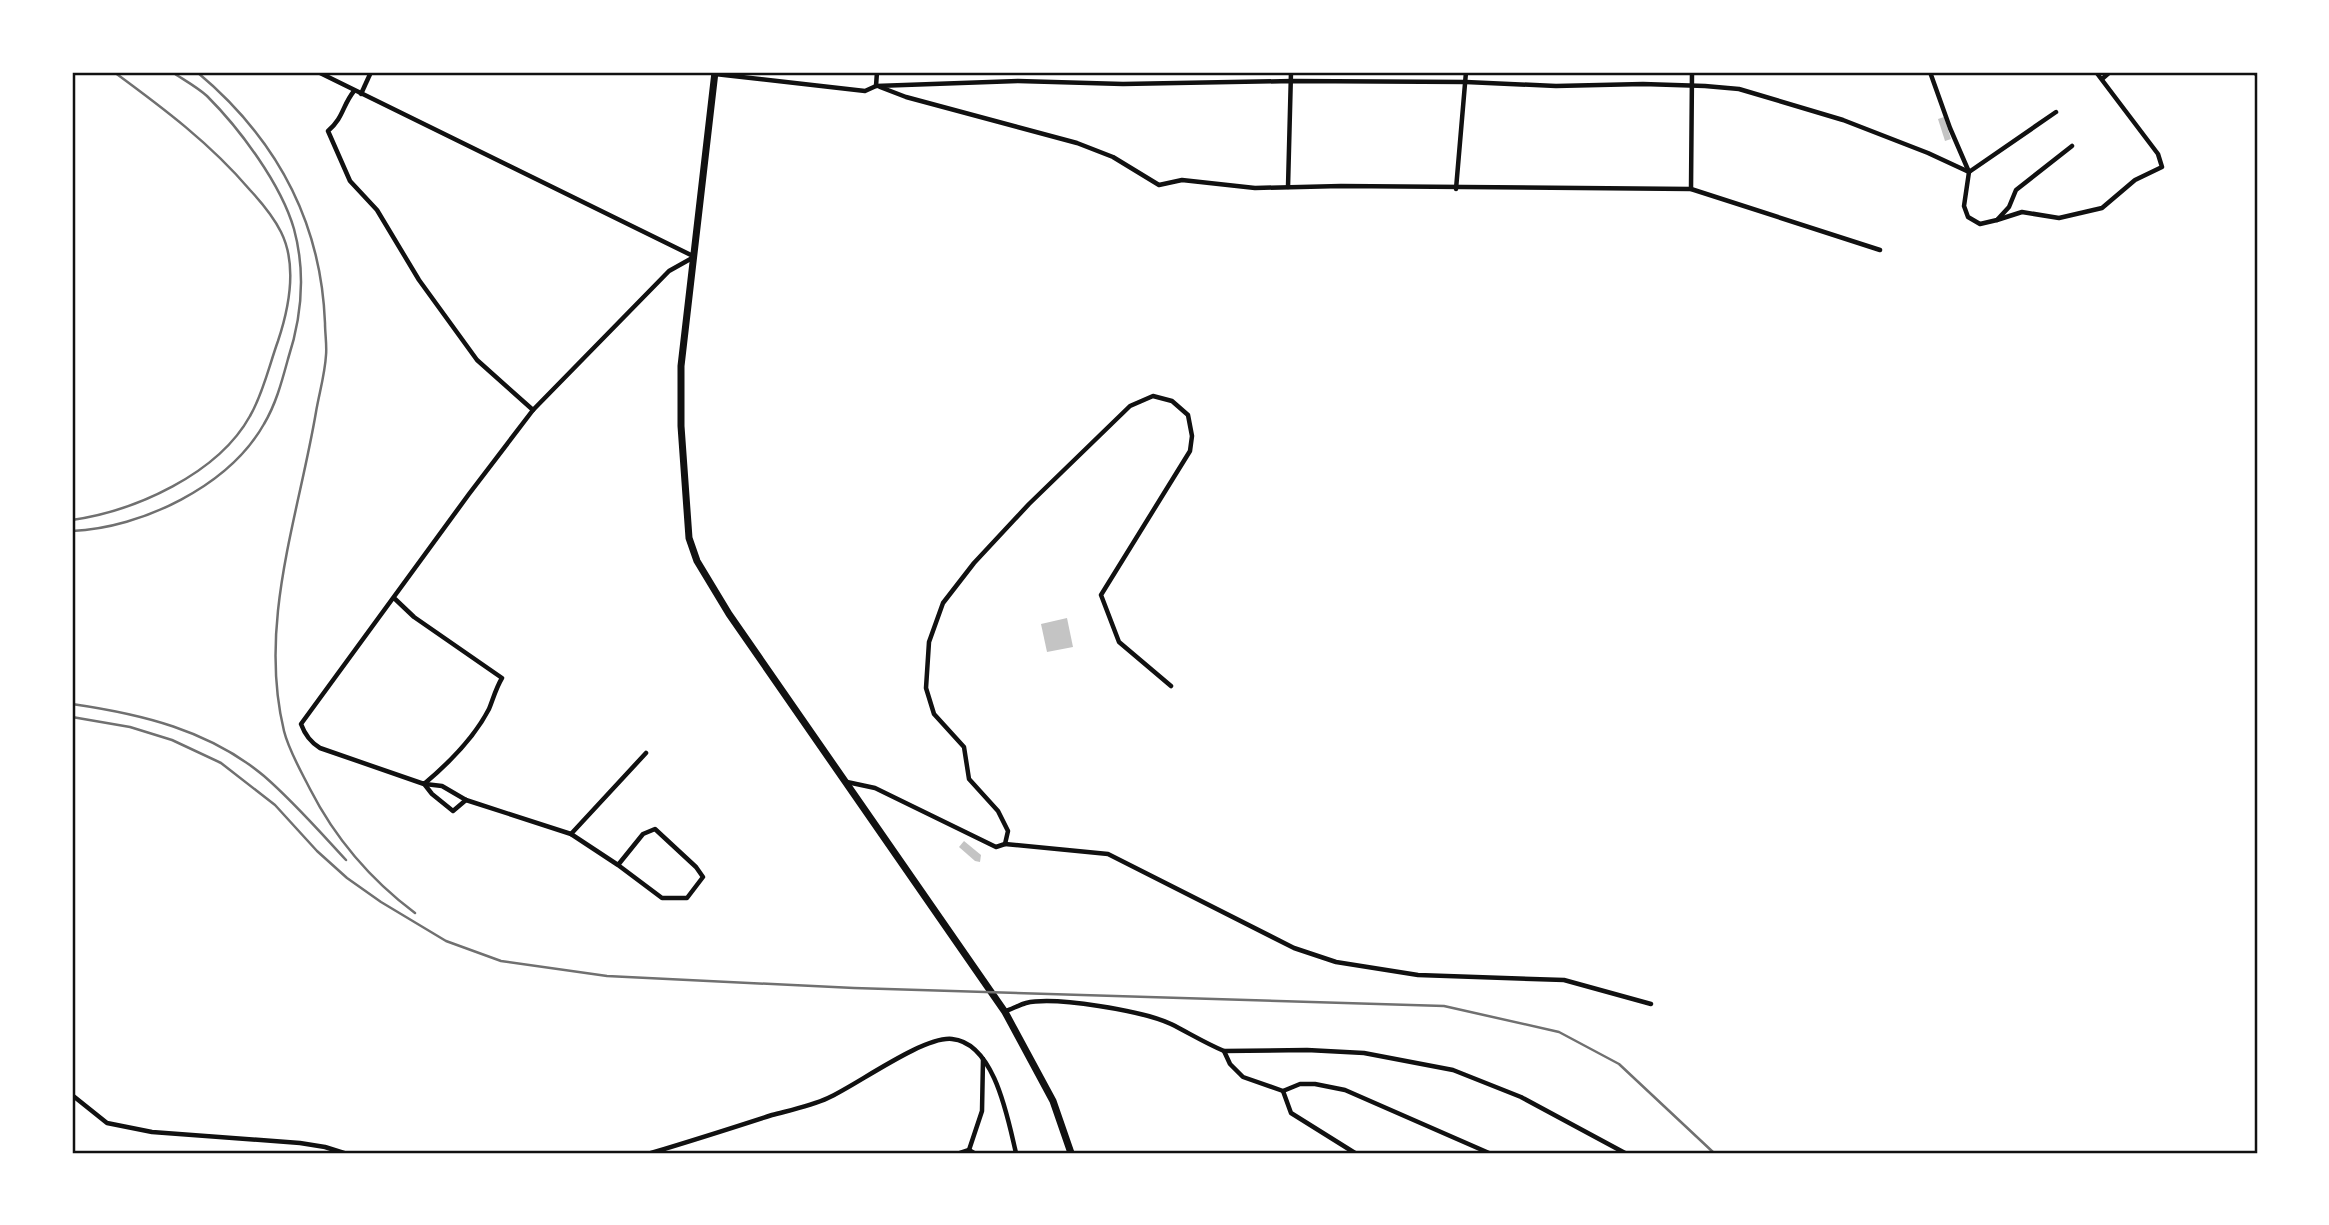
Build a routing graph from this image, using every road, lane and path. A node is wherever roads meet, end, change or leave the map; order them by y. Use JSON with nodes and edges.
{"nodes":[{"id":1,"x":318,"y":72,"type":"edge"},
{"id":2,"x":371,"y":72,"type":"edge"},
{"id":3,"x":877,"y":72,"type":"edge"},
{"id":4,"x":1291,"y":72,"type":"edge"},
{"id":5,"x":1466,"y":72,"type":"edge"},
{"id":6,"x":1692,"y":72,"type":"edge"},
{"id":7,"x":1930,"y":72,"type":"edge"},
{"id":8,"x":2096,"y":72,"type":"edge"},
{"id":9,"x":2110,"y":72,"type":"edge"},
{"id":10,"x":715,"y":73,"type":"edge"},
{"id":11,"x":2102,"y":79,"type":"junction"},
{"id":12,"x":1291,"y":81,"type":"junction"},
{"id":13,"x":1466,"y":82,"type":"junction"},
{"id":14,"x":1691,"y":85,"type":"junction"},
{"id":15,"x":876,"y":86,"type":"junction"},
{"id":16,"x":354,"y":90,"type":"junction"},
{"id":17,"x":361,"y":94,"type":"junction"},
{"id":18,"x":2056,"y":112,"type":"dead end"},
{"id":19,"x":2072,"y":146,"type":"dead end"},
{"id":20,"x":1969,"y":172,"type":"junction"},
{"id":21,"x":1288,"y":187,"type":"junction"},
{"id":22,"x":1456,"y":189,"type":"junction"},
{"id":23,"x":1691,"y":189,"type":"junction"},
{"id":24,"x":1997,"y":220,"type":"junction"},
{"id":25,"x":1880,"y":250,"type":"dead end"},
{"id":26,"x":694,"y":257,"type":"junction"},
{"id":27,"x":533,"y":410,"type":"junction"},
{"id":28,"x":394,"y":598,"type":"junction"},
{"id":29,"x":1171,"y":686,"type":"dead end"},
{"id":30,"x":646,"y":753,"type":"dead end"},
{"id":31,"x":847,"y":782,"type":"junction"},
{"id":32,"x":425,"y":784,"type":"junction"},
{"id":33,"x":466,"y":800,"type":"junction"},
{"id":34,"x":571,"y":834,"type":"junction"},
{"id":35,"x":1005,"y":844,"type":"junction"},
{"id":36,"x":618,"y":865,"type":"junction"},
{"id":37,"x":1651,"y":1004,"type":"dead end"},
{"id":38,"x":1005,"y":1012,"type":"junction"},
{"id":39,"x":1224,"y":1051,"type":"junction"},
{"id":40,"x":983,"y":1058,"type":"junction"},
{"id":41,"x":1283,"y":1091,"type":"junction"},
{"id":42,"x":72,"y":1095,"type":"edge"},
{"id":43,"x":972,"y":1152,"type":"edge"},
{"id":44,"x":344,"y":1153,"type":"edge"},
{"id":45,"x":651,"y":1153,"type":"edge"},
{"id":46,"x":960,"y":1153,"type":"edge"},
{"id":47,"x":1016,"y":1153,"type":"edge"},
{"id":48,"x":1071,"y":1153,"type":"edge"},
{"id":49,"x":1354,"y":1153,"type":"edge"},
{"id":50,"x":1489,"y":1153,"type":"edge"},
{"id":51,"x":1625,"y":1153,"type":"edge"}],
"edges":[{"from":1,"to":16,"type":"street"},
{"from":2,"to":17,"type":"street"},
{"from":3,"to":15,"type":"street"},
{"from":4,"to":12,"type":"street"},
{"from":5,"to":13,"type":"street"},
{"from":6,"to":14,"type":"street"},
{"from":7,"to":20,"type":"street"},
{"from":8,"to":11,"type":"street"},
{"from":9,"to":11,"type":"street"},
{"from":10,"to":15,"type":"street"},
{"from":10,"to":26,"type":"main road"},
{"from":11,"to":24,"type":"street"},
{"from":12,"to":13,"type":"street"},
{"from":12,"to":15,"type":"street"},
{"from":12,"to":21,"type":"street"},
{"from":13,"to":14,"type":"street"},
{"from":13,"to":22,"type":"street"},
{"from":14,"to":20,"type":"street"},
{"from":14,"to":23,"type":"street"},
{"from":15,"to":21,"type":"street"},
{"from":16,"to":17,"type":"street"},
{"from":16,"to":27,"type":"street"},
{"from":17,"to":26,"type":"street"},
{"from":18,"to":20,"type":"street"},
{"from":19,"to":24,"type":"street"},
{"from":20,"to":24,"type":"street"},
{"from":21,"to":22,"type":"street"},
{"from":22,"to":23,"type":"street"},
{"from":23,"to":25,"type":"street"},
{"from":26,"to":27,"type":"street"},
{"from":26,"to":31,"type":"main road"},
{"from":27,"to":28,"type":"street"},
{"from":28,"to":32,"type":"street"},
{"from":28,"to":32,"type":"street"},
{"from":29,"to":35,"type":"street"},
{"from":30,"to":34,"type":"street"},
{"from":31,"to":35,"type":"street"},
{"from":31,"to":38,"type":"main road"},
{"from":32,"to":33,"type":"street"},
{"from":32,"to":33,"type":"street"},
{"from":33,"to":34,"type":"street"},
{"from":34,"to":36,"type":"street"},
{"from":35,"to":37,"type":"street"},
{"from":36,"to":36,"type":"street"},
{"from":38,"to":39,"type":"street"},
{"from":38,"to":48,"type":"main road"},
{"from":39,"to":41,"type":"street"},
{"from":39,"to":51,"type":"street"},
{"from":40,"to":43,"type":"street"},
{"from":40,"to":45,"type":"street"},
{"from":40,"to":47,"type":"street"},
{"from":41,"to":49,"type":"street"},
{"from":41,"to":50,"type":"street"},
{"from":42,"to":44,"type":"street"},
{"from":43,"to":46,"type":"street"}]}
